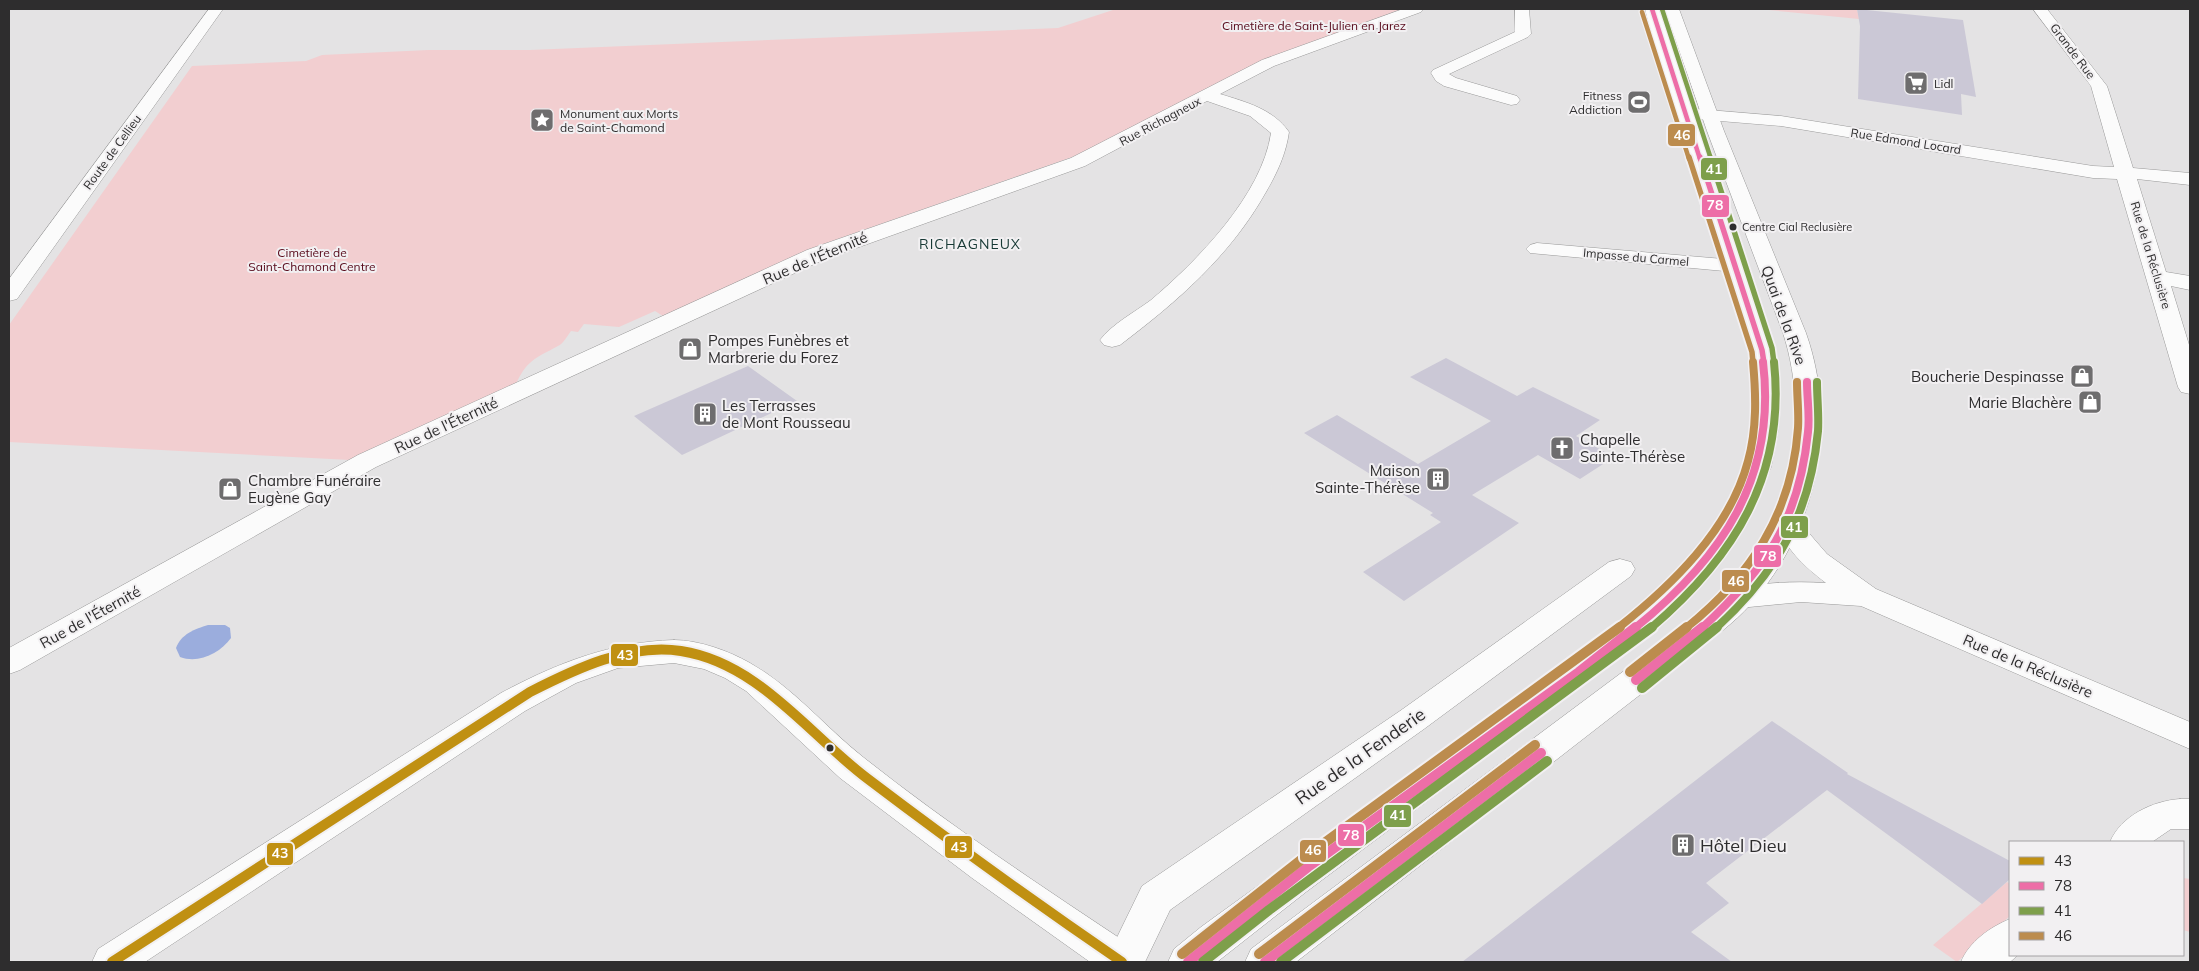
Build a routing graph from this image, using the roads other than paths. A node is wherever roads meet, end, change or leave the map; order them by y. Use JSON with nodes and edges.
{"nodes":[{"id":1,"x":216,"y":9,"type":"edge"},
{"id":2,"x":1416,"y":9,"type":"edge"},
{"id":3,"x":1522,"y":9,"type":"edge"},
{"id":4,"x":1652,"y":9,"type":"edge"},
{"id":5,"x":1672,"y":9,"type":"edge"},
{"id":6,"x":2040,"y":9,"type":"edge"},
{"id":7,"x":1207,"y":96,"type":"junction"},
{"id":8,"x":1511,"y":100,"type":"dead end"},
{"id":9,"x":1684,"y":113,"type":"junction"},
{"id":10,"x":1711,"y":115,"type":"junction"},
{"id":11,"x":2112,"y":123,"type":"joint"},
{"id":12,"x":2127,"y":173,"type":"junction"},
{"id":13,"x":2190,"y":179,"type":"edge"},
{"id":14,"x":901,"y":224,"type":"joint"},
{"id":15,"x":1537,"y":249,"type":"dead end"},
{"id":16,"x":1735,"y":266,"type":"junction"},
{"id":17,"x":2158,"y":277,"type":"junction"},
{"id":18,"x":2190,"y":284,"type":"edge"},
{"id":19,"x":9,"y":294,"type":"edge"},
{"id":20,"x":1112,"y":340,"type":"dead end"},
{"id":21,"x":2190,"y":387,"type":"edge"},
{"id":22,"x":1791,"y":519,"type":"junction"},
{"id":23,"x":1620,"y":569,"type":"dead end"},
{"id":24,"x":1865,"y":596,"type":"junction"},
{"id":25,"x":1739,"y":598,"type":"junction"},
{"id":26,"x":9,"y":662,"type":"edge"},
{"id":27,"x":2190,"y":736,"type":"edge"},
{"id":28,"x":2190,"y":814,"type":"edge"},
{"id":29,"x":2129,"y":841,"type":"edge"},
{"id":30,"x":2009,"y":938,"type":"edge"},
{"id":31,"x":112,"y":962,"type":"edge"},
{"id":32,"x":1123,"y":962,"type":"edge"},
{"id":33,"x":1188,"y":962,"type":"edge"},
{"id":34,"x":1265,"y":962,"type":"edge"},
{"id":35,"x":1981,"y":962,"type":"edge"}],
"edges":[{"from":1,"to":19,"type":"street","name":"Route de Cellieu"},
{"from":2,"to":7,"type":"street","name":"Rue Richagneux"},
{"from":3,"to":8,"type":"street"},
{"from":4,"to":9,"type":"street","name":"Quai de la Rive"},
{"from":5,"to":10,"type":"street","name":"Quai de la Rive"},
{"from":6,"to":11,"type":"street","name":"Grande Rue"},
{"from":7,"to":14,"type":"street","name":"Rue Richagneux"},
{"from":7,"to":20,"type":"street"},
{"from":9,"to":10,"type":"street","name":"Rue Edmond Locard"},
{"from":9,"to":16,"type":"street","name":"Quai de la Rive"},
{"from":10,"to":12,"type":"street","name":"Rue Edmond Locard"},
{"from":10,"to":22,"type":"street","name":"Quai de la Rive"},
{"from":11,"to":12,"type":"street","name":"Rue de la Réclusière"},
{"from":12,"to":13,"type":"street","name":"Rue Edmond Locard"},
{"from":12,"to":17,"type":"street","name":"Rue de la Réclusière"},
{"from":14,"to":26,"type":"street","name":"Rue de l'Éternité"},
{"from":15,"to":16,"type":"street","name":"Impasse du Carmel"},
{"from":16,"to":33,"type":"street","name":"Quai de la Rive"},
{"from":17,"to":18,"type":"street"},
{"from":17,"to":21,"type":"street","name":"Rue de la Réclusière"},
{"from":22,"to":24,"type":"street"},
{"from":22,"to":25,"type":"street","name":"Quai de la Rive"},
{"from":23,"to":32,"type":"street","name":"Rue de la Fenderie"},
{"from":24,"to":25,"type":"street"},
{"from":24,"to":27,"type":"street","name":"Rue de la Réclusière"},
{"from":25,"to":34,"type":"street","name":"Quai de la Rive"},
{"from":28,"to":29,"type":"street"},
{"from":30,"to":35,"type":"street"},
{"from":31,"to":32,"type":"street"}]}
